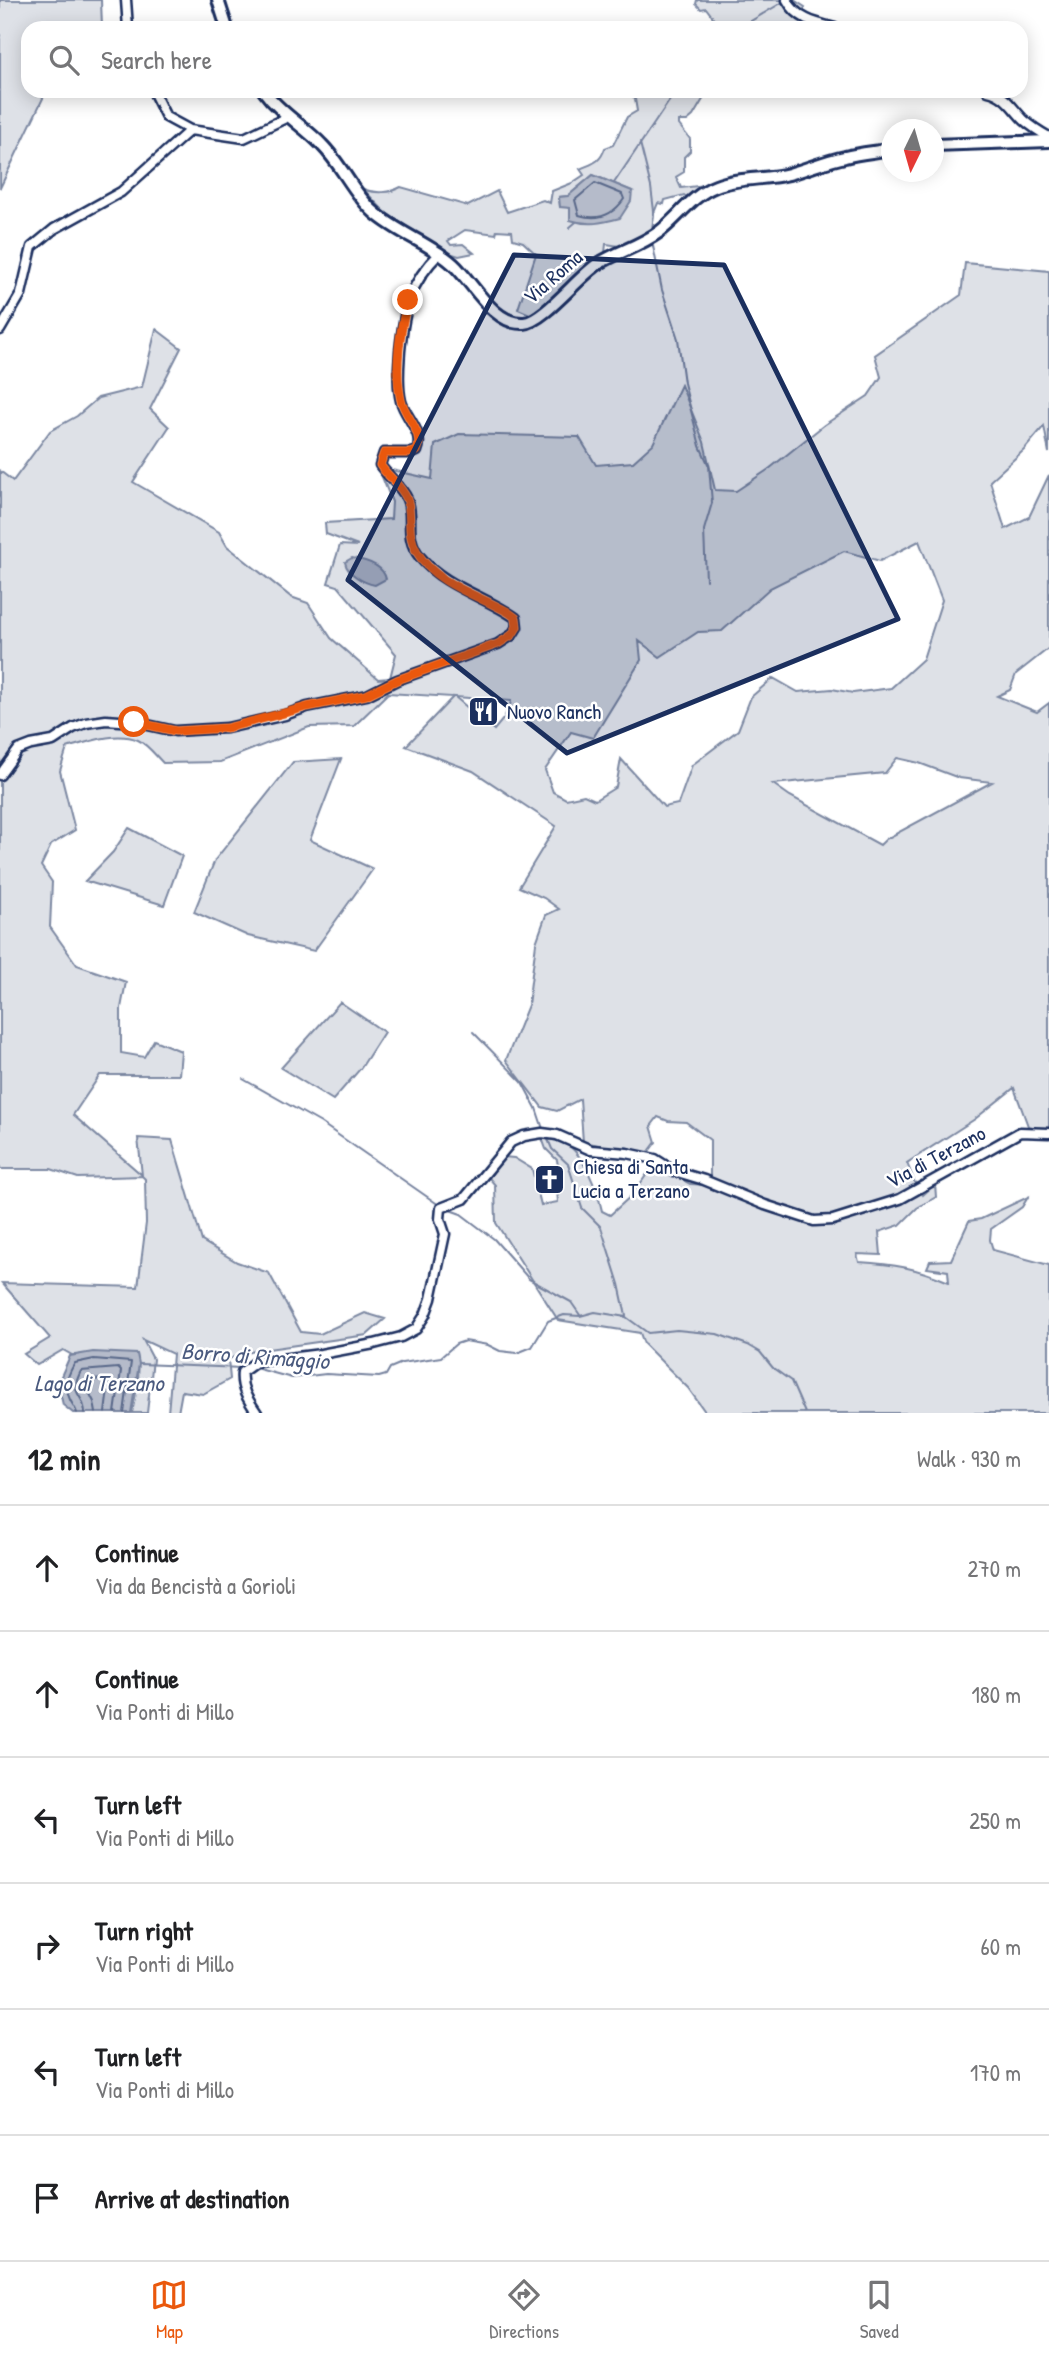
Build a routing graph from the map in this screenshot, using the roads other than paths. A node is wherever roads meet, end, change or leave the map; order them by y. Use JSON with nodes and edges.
{"nodes":[{"id":1,"x":127,"y":0,"type":"edge"},
{"id":2,"x":218,"y":0,"type":"edge"},
{"id":3,"x":788,"y":2,"type":"edge"},
{"id":4,"x":128,"y":21,"type":"edge"},
{"id":5,"x":226,"y":21,"type":"edge"},
{"id":6,"x":813,"y":21,"type":"edge"},
{"id":7,"x":156,"y":98,"type":"edge"},
{"id":8,"x":270,"y":98,"type":"edge"},
{"id":9,"x":1004,"y":98,"type":"edge"},
{"id":10,"x":288,"y":117,"type":"junction"},
{"id":11,"x":190,"y":130,"type":"junction"},
{"id":12,"x":1049,"y":139,"type":"edge"},
{"id":13,"x":944,"y":144,"type":"edge"},
{"id":14,"x":881,"y":151,"type":"edge"},
{"id":15,"x":440,"y":253,"type":"junction"},
{"id":16,"x":0,"y":330,"type":"edge"},
{"id":17,"x":0,"y":775,"type":"edge"},
{"id":18,"x":1049,"y":1133,"type":"edge"},
{"id":19,"x":257,"y":1413,"type":"edge"}],
"edges":[{"from":1,"to":4,"type":"street"},
{"from":2,"to":5,"type":"main road"},
{"from":3,"to":6,"type":"street"},
{"from":7,"to":11,"type":"street"},
{"from":8,"to":10,"type":"main road","name":"Via Roma"},
{"from":9,"to":12,"type":"street"},
{"from":10,"to":11,"type":"street"},
{"from":10,"to":15,"type":"main road","name":"Via Roma"},
{"from":11,"to":16,"type":"street"},
{"from":12,"to":13,"type":"main road"},
{"from":14,"to":15,"type":"main road","name":"Via Roma"},
{"from":15,"to":17,"type":"street"},
{"from":18,"to":19,"type":"street","name":"Via di Terzano"}]}
